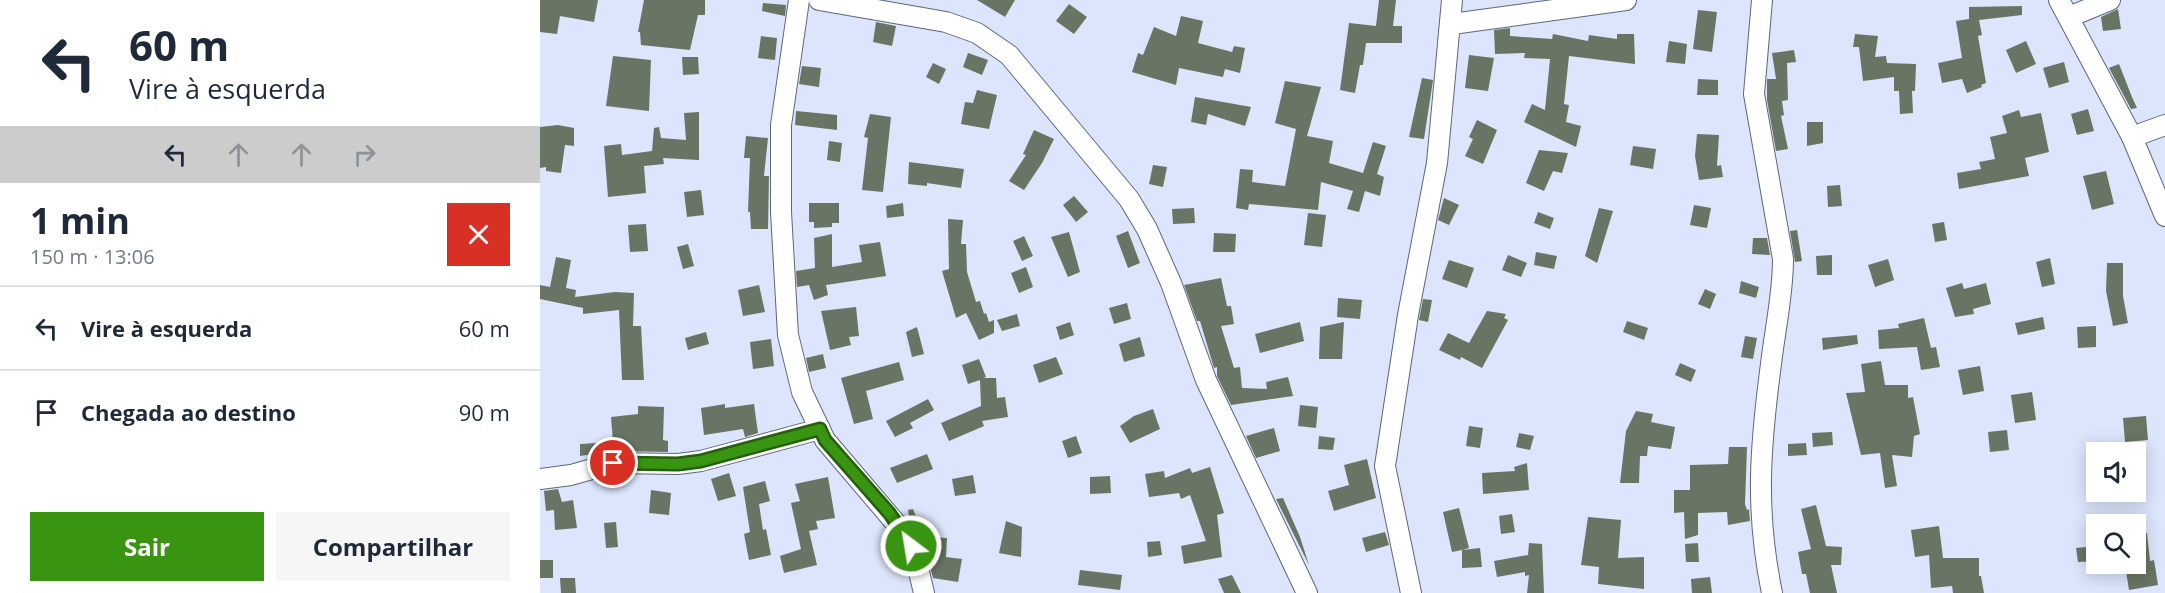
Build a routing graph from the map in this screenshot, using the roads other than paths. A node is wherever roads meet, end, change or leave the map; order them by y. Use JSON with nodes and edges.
{"nodes":[{"id":1,"x":799,"y":0,"type":"edge"},
{"id":2,"x":819,"y":0,"type":"edge"},
{"id":3,"x":1452,"y":0,"type":"edge"},
{"id":4,"x":1626,"y":0,"type":"edge"},
{"id":5,"x":1762,"y":0,"type":"edge"},
{"id":6,"x":2110,"y":0,"type":"edge"},
{"id":7,"x":1604,"y":2,"type":"edge"},
{"id":8,"x":2064,"y":9,"type":"edge"},
{"id":9,"x":1452,"y":24,"type":"junction"},
{"id":10,"x":2165,"y":124,"type":"edge"},
{"id":11,"x":2132,"y":137,"type":"junction"},
{"id":12,"x":2165,"y":216,"type":"edge"},
{"id":13,"x":820,"y":429,"type":"junction"},
{"id":14,"x":540,"y":479,"type":"edge"},
{"id":15,"x":924,"y":593,"type":"edge"},
{"id":16,"x":1307,"y":593,"type":"edge"},
{"id":17,"x":1411,"y":593,"type":"edge"},
{"id":18,"x":1772,"y":593,"type":"edge"}],
"edges":[{"from":1,"to":13,"type":"street"},
{"from":2,"to":16,"type":"street"},
{"from":3,"to":9,"type":"street"},
{"from":4,"to":7,"type":"street"},
{"from":5,"to":18,"type":"street"},
{"from":6,"to":8,"type":"street"},
{"from":7,"to":9,"type":"street"},
{"from":8,"to":11,"type":"street"},
{"from":9,"to":17,"type":"street"},
{"from":10,"to":11,"type":"street"},
{"from":11,"to":12,"type":"street"},
{"from":13,"to":14,"type":"street"},
{"from":13,"to":15,"type":"street"}]}
